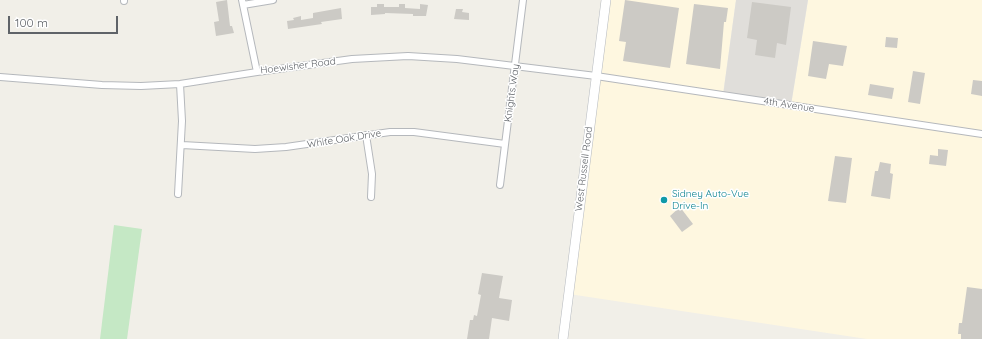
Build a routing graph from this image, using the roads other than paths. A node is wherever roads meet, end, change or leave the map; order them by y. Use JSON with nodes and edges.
{"nodes":[{"id":1,"x":273,"y":0,"type":"edge"},
{"id":2,"x":524,"y":0,"type":"edge"},
{"id":3,"x":606,"y":0,"type":"edge"},
{"id":4,"x":243,"y":2,"type":"edge"},
{"id":5,"x":515,"y":66,"type":"junction"},
{"id":6,"x":257,"y":72,"type":"junction"},
{"id":7,"x":596,"y":76,"type":"junction"},
{"id":8,"x":0,"y":77,"type":"edge"},
{"id":9,"x":180,"y":84,"type":"junction"},
{"id":10,"x":982,"y":134,"type":"edge"},
{"id":11,"x":366,"y":135,"type":"junction"},
{"id":12,"x":505,"y":144,"type":"junction"},
{"id":13,"x":182,"y":145,"type":"junction"},
{"id":14,"x":500,"y":185,"type":"dead end"},
{"id":15,"x":178,"y":194,"type":"dead end"},
{"id":16,"x":371,"y":197,"type":"dead end"},
{"id":17,"x":563,"y":339,"type":"edge"}],
"edges":[{"from":1,"to":4,"type":"street"},
{"from":2,"to":5,"type":"street","name":"Knights Way"},
{"from":3,"to":7,"type":"street","name":"West Russell Road"},
{"from":4,"to":6,"type":"street"},
{"from":5,"to":6,"type":"street","name":"Hoewisher Road"},
{"from":5,"to":7,"type":"street","name":"Hoewisher Road"},
{"from":5,"to":12,"type":"street","name":"Knights Way"},
{"from":6,"to":9,"type":"street","name":"Hoewisher Road"},
{"from":7,"to":10,"type":"street","name":"4th Avenue"},
{"from":7,"to":17,"type":"street","name":"West Russell Road"},
{"from":8,"to":9,"type":"street","name":"Hoewisher Road"},
{"from":9,"to":13,"type":"street"},
{"from":11,"to":12,"type":"street","name":"White Oak Drive"},
{"from":11,"to":13,"type":"street","name":"White Oak Drive"},
{"from":11,"to":16,"type":"street"},
{"from":12,"to":14,"type":"street","name":"Knights Way"},
{"from":13,"to":15,"type":"street"}]}
